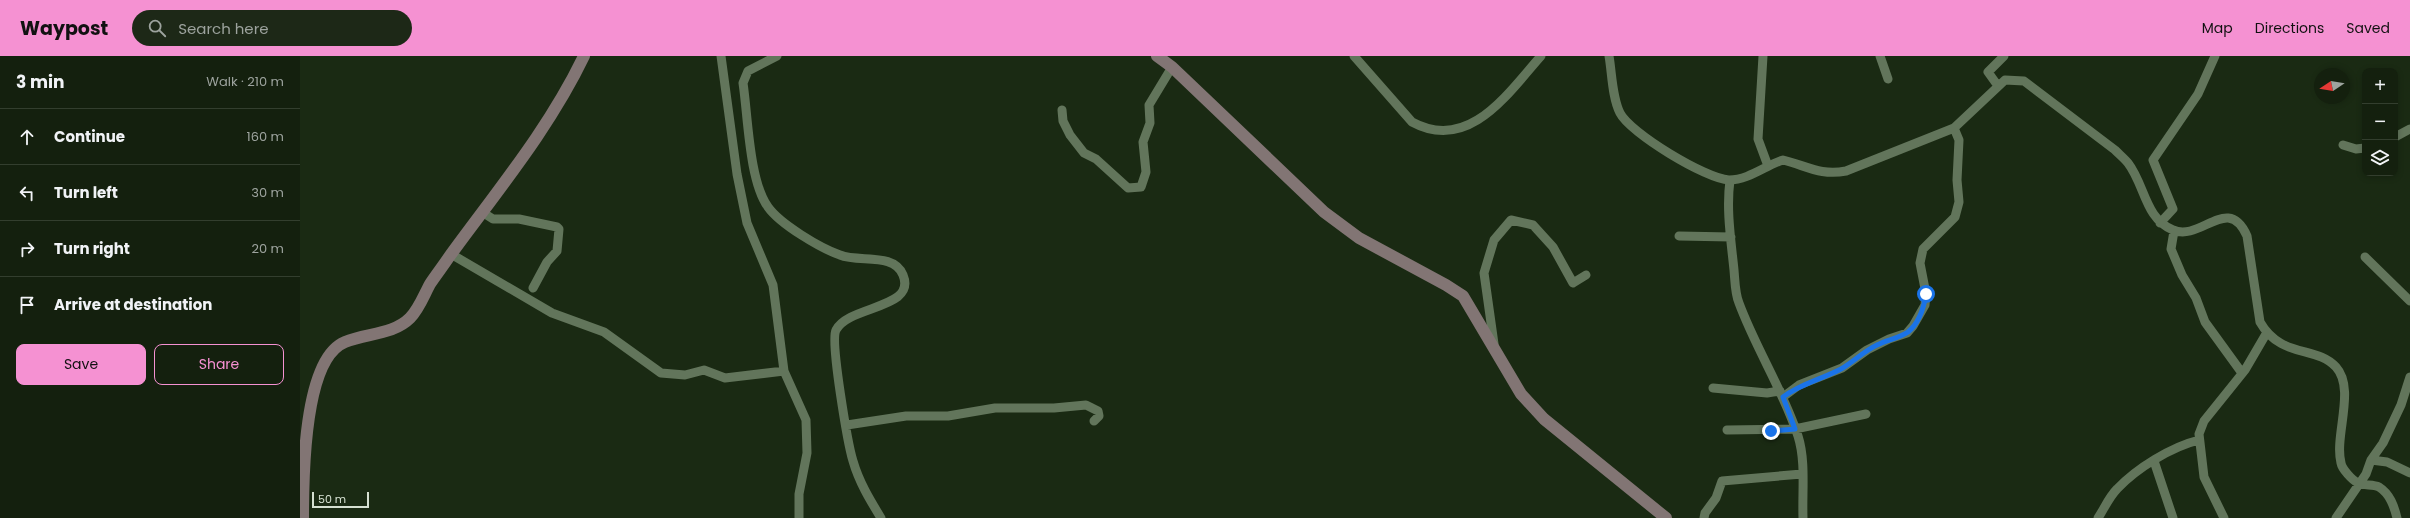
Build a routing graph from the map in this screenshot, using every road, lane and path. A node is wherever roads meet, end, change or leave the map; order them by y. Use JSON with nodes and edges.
{"nodes":[{"id":1,"x":584,"y":56,"type":"edge"},
{"id":2,"x":721,"y":56,"type":"edge"},
{"id":3,"x":776,"y":56,"type":"edge"},
{"id":4,"x":1157,"y":56,"type":"edge"},
{"id":5,"x":1354,"y":56,"type":"edge"},
{"id":6,"x":1541,"y":56,"type":"edge"},
{"id":7,"x":1609,"y":56,"type":"edge"},
{"id":8,"x":1763,"y":56,"type":"edge"},
{"id":9,"x":1880,"y":56,"type":"edge"},
{"id":10,"x":2004,"y":56,"type":"edge"},
{"id":11,"x":2215,"y":56,"type":"edge"},
{"id":12,"x":1172,"y":67,"type":"junction"},
{"id":13,"x":1888,"y":79,"type":"dead end"},
{"id":14,"x":1998,"y":86,"type":"junction"},
{"id":15,"x":1062,"y":110,"type":"dead end"},
{"id":16,"x":1954,"y":128,"type":"junction"},
{"id":17,"x":2410,"y":129,"type":"edge"},
{"id":18,"x":2398,"y":135,"type":"edge"},
{"id":19,"x":2343,"y":145,"type":"dead end"},
{"id":20,"x":2362,"y":148,"type":"edge"},
{"id":21,"x":1768,"y":166,"type":"junction"},
{"id":22,"x":1730,"y":180,"type":"junction"},
{"id":23,"x":482,"y":212,"type":"junction"},
{"id":24,"x":2160,"y":222,"type":"junction"},
{"id":25,"x":2174,"y":231,"type":"junction"},
{"id":26,"x":1679,"y":236,"type":"dead end"},
{"id":27,"x":1730,"y":237,"type":"junction"},
{"id":28,"x":452,"y":254,"type":"junction"},
{"id":29,"x":2365,"y":257,"type":"dead end"},
{"id":30,"x":1586,"y":275,"type":"dead end"},
{"id":31,"x":533,"y":288,"type":"dead end"},
{"id":32,"x":2410,"y":301,"type":"edge"},
{"id":33,"x":2266,"y":334,"type":"junction"},
{"id":34,"x":1495,"y":352,"type":"junction"},
{"id":35,"x":784,"y":371,"type":"junction"},
{"id":36,"x":2242,"y":373,"type":"junction"},
{"id":37,"x":2410,"y":377,"type":"edge"},
{"id":38,"x":1713,"y":388,"type":"dead end"},
{"id":39,"x":1781,"y":394,"type":"junction"},
{"id":40,"x":1866,"y":414,"type":"dead end"},
{"id":41,"x":1094,"y":421,"type":"dead end"},
{"id":42,"x":847,"y":425,"type":"junction"},
{"id":43,"x":1795,"y":429,"type":"junction"},
{"id":44,"x":1727,"y":430,"type":"dead end"},
{"id":45,"x":2199,"y":440,"type":"junction"},
{"id":46,"x":2371,"y":460,"type":"junction"},
{"id":47,"x":2154,"y":461,"type":"junction"},
{"id":48,"x":2410,"y":473,"type":"edge"},
{"id":49,"x":1802,"y":474,"type":"junction"},
{"id":50,"x":2358,"y":483,"type":"junction"},
{"id":51,"x":303,"y":518,"type":"edge"},
{"id":52,"x":799,"y":518,"type":"edge"},
{"id":53,"x":881,"y":518,"type":"edge"},
{"id":54,"x":1666,"y":518,"type":"edge"},
{"id":55,"x":1704,"y":518,"type":"edge"},
{"id":56,"x":1802,"y":518,"type":"edge"},
{"id":57,"x":2098,"y":518,"type":"edge"},
{"id":58,"x":2173,"y":518,"type":"edge"},
{"id":59,"x":2224,"y":518,"type":"edge"},
{"id":60,"x":2336,"y":518,"type":"edge"},
{"id":61,"x":2397,"y":518,"type":"edge"}],
"edges":[{"from":1,"to":23,"type":"main road"},
{"from":2,"to":35,"type":"street"},
{"from":3,"to":42,"type":"street"},
{"from":4,"to":12,"type":"main road"},
{"from":5,"to":6,"type":"street"},
{"from":7,"to":22,"type":"street"},
{"from":8,"to":21,"type":"street"},
{"from":9,"to":13,"type":"street"},
{"from":10,"to":14,"type":"street"},
{"from":11,"to":24,"type":"street"},
{"from":12,"to":15,"type":"street"},
{"from":12,"to":34,"type":"main road"},
{"from":14,"to":16,"type":"street"},
{"from":14,"to":24,"type":"street"},
{"from":16,"to":21,"type":"street"},
{"from":16,"to":39,"type":"street"},
{"from":17,"to":18,"type":"street"},
{"from":19,"to":20,"type":"street"},
{"from":21,"to":22,"type":"street"},
{"from":22,"to":27,"type":"street"},
{"from":23,"to":28,"type":"main road"},
{"from":23,"to":31,"type":"street"},
{"from":24,"to":25,"type":"street"},
{"from":25,"to":33,"type":"street"},
{"from":25,"to":36,"type":"street"},
{"from":26,"to":27,"type":"street"},
{"from":27,"to":39,"type":"street"},
{"from":28,"to":35,"type":"street"},
{"from":28,"to":51,"type":"main road"},
{"from":29,"to":32,"type":"street"},
{"from":30,"to":34,"type":"street"},
{"from":33,"to":36,"type":"street"},
{"from":33,"to":50,"type":"street"},
{"from":34,"to":54,"type":"main road"},
{"from":35,"to":52,"type":"street"},
{"from":36,"to":45,"type":"street"},
{"from":37,"to":46,"type":"street"},
{"from":38,"to":39,"type":"street"},
{"from":39,"to":43,"type":"street"},
{"from":40,"to":43,"type":"street"},
{"from":41,"to":42,"type":"street"},
{"from":42,"to":53,"type":"street"},
{"from":43,"to":44,"type":"street"},
{"from":43,"to":49,"type":"street"},
{"from":45,"to":47,"type":"street"},
{"from":45,"to":59,"type":"street"},
{"from":46,"to":48,"type":"street"},
{"from":46,"to":50,"type":"street"},
{"from":47,"to":57,"type":"street"},
{"from":47,"to":58,"type":"street"},
{"from":49,"to":55,"type":"street"},
{"from":49,"to":56,"type":"street"},
{"from":50,"to":60,"type":"street"},
{"from":50,"to":61,"type":"street"}]}
